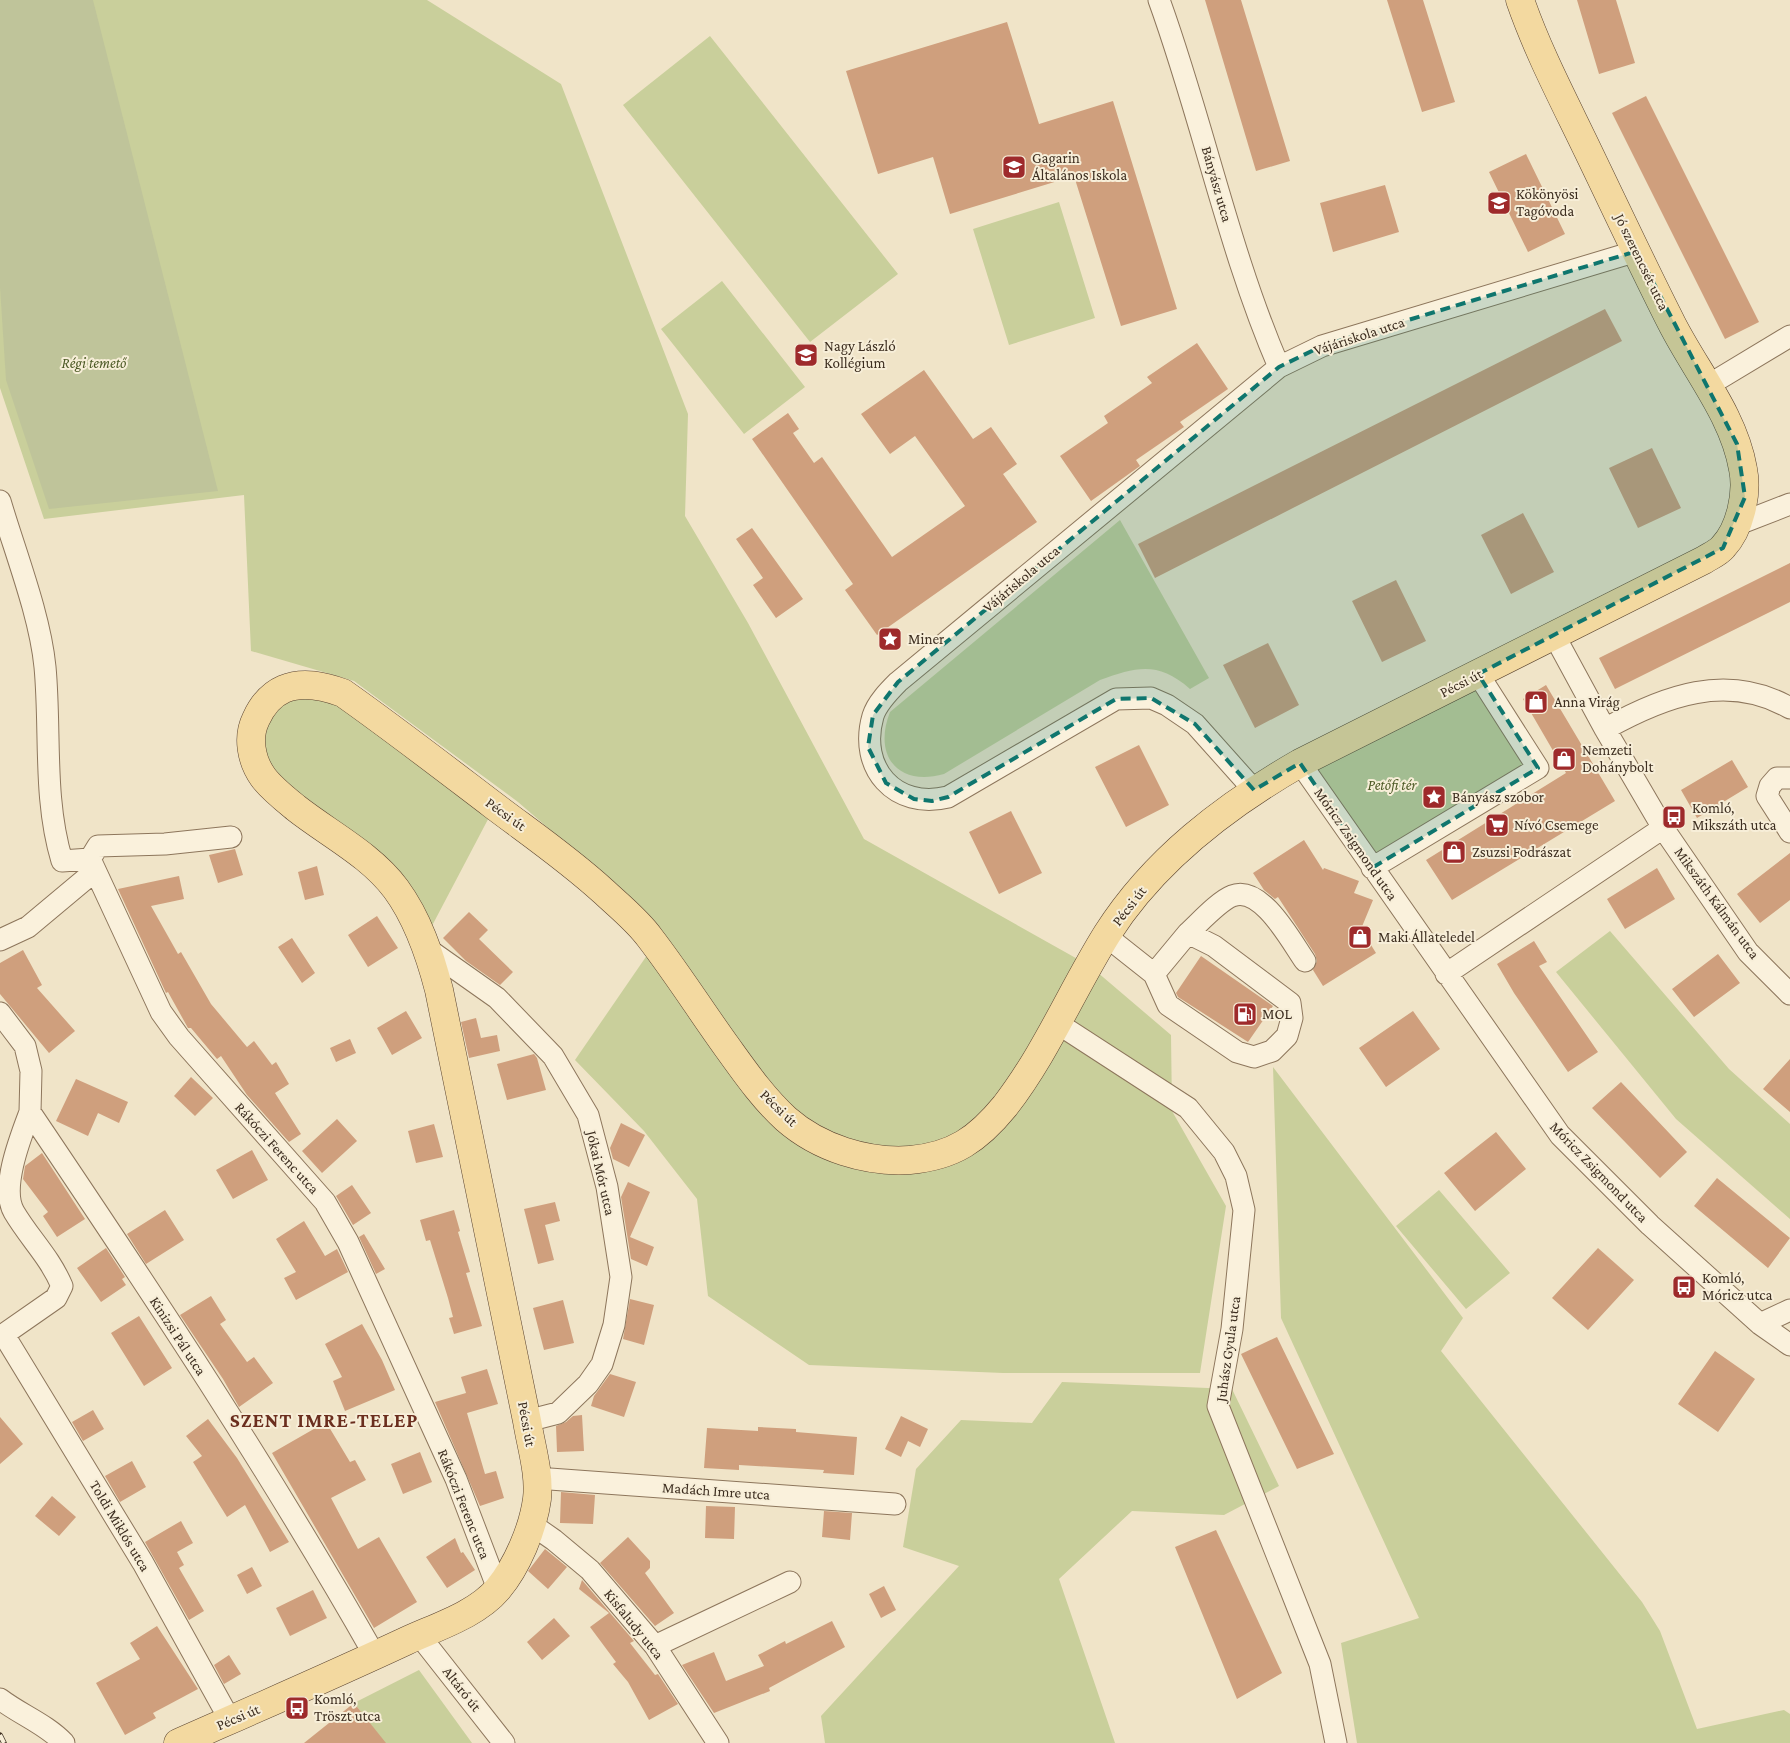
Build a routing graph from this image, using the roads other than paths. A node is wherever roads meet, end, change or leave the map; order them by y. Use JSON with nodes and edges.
{"nodes":[{"id":1,"x":1159,"y":0,"type":"edge"},
{"id":2,"x":1520,"y":0,"type":"edge"},
{"id":3,"x":1636,"y":251,"type":"junction"},
{"id":4,"x":1790,"y":336,"type":"edge"},
{"id":5,"x":1279,"y":367,"type":"junction"},
{"id":6,"x":1707,"y":386,"type":"junction"},
{"id":7,"x":0,"y":501,"type":"edge"},
{"id":8,"x":1790,"y":504,"type":"edge"},
{"id":9,"x":1736,"y":525,"type":"junction"},
{"id":10,"x":1554,"y":635,"type":"junction"},
{"id":11,"x":1478,"y":674,"type":"junction"},
{"id":12,"x":1790,"y":708,"type":"edge"},
{"id":13,"x":1605,"y":730,"type":"junction"},
{"id":14,"x":1300,"y":763,"type":"junction"},
{"id":15,"x":1790,"y":778,"type":"edge"},
{"id":16,"x":1254,"y":790,"type":"junction"},
{"id":17,"x":1663,"y":828,"type":"junction"},
{"id":18,"x":1790,"y":832,"type":"edge"},
{"id":19,"x":231,"y":837,"type":"dead end"},
{"id":20,"x":92,"y":865,"type":"junction"},
{"id":21,"x":1372,"y":868,"type":"junction"},
{"id":22,"x":1188,"y":933,"type":"junction"},
{"id":23,"x":1106,"y":936,"type":"junction"},
{"id":24,"x":0,"y":940,"type":"edge"},
{"id":25,"x":428,"y":950,"type":"junction"},
{"id":26,"x":1305,"y":961,"type":"dead end"},
{"id":27,"x":1154,"y":974,"type":"junction"},
{"id":28,"x":1446,"y":974,"type":"junction"},
{"id":29,"x":1790,"y":994,"type":"edge"},
{"id":30,"x":0,"y":1013,"type":"edge"},
{"id":31,"x":1057,"y":1023,"type":"junction"},
{"id":32,"x":30,"y":1112,"type":"junction"},
{"id":33,"x":1790,"y":1310,"type":"edge"},
{"id":34,"x":1760,"y":1324,"type":"junction"},
{"id":35,"x":2,"y":1336,"type":"edge"},
{"id":36,"x":1790,"y":1345,"type":"edge"},
{"id":37,"x":527,"y":1420,"type":"junction"},
{"id":38,"x":536,"y":1478,"type":"junction"},
{"id":39,"x":895,"y":1504,"type":"dead end"},
{"id":40,"x":531,"y":1524,"type":"junction"},
{"id":41,"x":790,"y":1582,"type":"dead end"},
{"id":42,"x":498,"y":1589,"type":"junction"},
{"id":43,"x":419,"y":1635,"type":"junction"},
{"id":44,"x":655,"y":1646,"type":"junction"},
{"id":45,"x":374,"y":1656,"type":"junction"},
{"id":46,"x":0,"y":1699,"type":"edge"},
{"id":47,"x":230,"y":1720,"type":"junction"},
{"id":48,"x":64,"y":1743,"type":"edge"},
{"id":49,"x":178,"y":1743,"type":"edge"},
{"id":50,"x":504,"y":1743,"type":"edge"},
{"id":51,"x":718,"y":1743,"type":"edge"},
{"id":52,"x":1336,"y":1743,"type":"edge"}],
"edges":[{"from":1,"to":5,"type":"street","name":"Bányász utca"},
{"from":2,"to":3,"type":"main road","name":"Jó szerencsét utca"},
{"from":3,"to":5,"type":"street","name":"Vájáriskola utca"},
{"from":3,"to":6,"type":"main road","name":"Jó szerencsét utca"},
{"from":4,"to":6,"type":"street"},
{"from":5,"to":16,"type":"street","name":"Vájáriskola utca"},
{"from":6,"to":9,"type":"main road","name":"Jó szerencsét utca"},
{"from":7,"to":20,"type":"street"},
{"from":8,"to":9,"type":"street"},
{"from":9,"to":10,"type":"main road","name":"Pécsi út"},
{"from":10,"to":11,"type":"main road","name":"Pécsi út"},
{"from":10,"to":13,"type":"street","name":"Mikszáth Kálmán utca"},
{"from":11,"to":14,"type":"main road","name":"Pécsi út"},
{"from":11,"to":21,"type":"street"},
{"from":12,"to":13,"type":"street"},
{"from":13,"to":17,"type":"street","name":"Mikszáth Kálmán utca"},
{"from":14,"to":16,"type":"main road","name":"Pécsi út"},
{"from":14,"to":21,"type":"street","name":"Móricz Zsigmond utca"},
{"from":15,"to":18,"type":"street"},
{"from":16,"to":23,"type":"main road","name":"Pécsi út"},
{"from":17,"to":28,"type":"street"},
{"from":17,"to":29,"type":"street","name":"Mikszáth Kálmán utca"},
{"from":19,"to":20,"type":"street"},
{"from":20,"to":24,"type":"street"},
{"from":20,"to":42,"type":"street","name":"Rákóczi Ferenc utca"},
{"from":21,"to":28,"type":"street","name":"Móricz Zsigmond utca"},
{"from":22,"to":26,"type":"street"},
{"from":22,"to":27,"type":"street"},
{"from":22,"to":27,"type":"street"},
{"from":23,"to":27,"type":"street"},
{"from":23,"to":31,"type":"main road","name":"Pécsi út"},
{"from":25,"to":31,"type":"main road","name":"Pécsi út"},
{"from":25,"to":37,"type":"main road","name":"Pécsi út"},
{"from":25,"to":37,"type":"street","name":"Jókai Mór utca"},
{"from":28,"to":34,"type":"street","name":"Móricz Zsigmond utca"},
{"from":30,"to":32,"type":"street"},
{"from":31,"to":52,"type":"street","name":"Juhász Gyula utca"},
{"from":32,"to":35,"type":"street"},
{"from":32,"to":45,"type":"street","name":"Kinizsi Pál utca"},
{"from":33,"to":34,"type":"street"},
{"from":34,"to":36,"type":"street","name":"Móricz Zsigmond utca"},
{"from":35,"to":47,"type":"street","name":"Toldi Miklós utca"},
{"from":37,"to":38,"type":"main road","name":"Pécsi út"},
{"from":38,"to":39,"type":"street","name":"Madách Imre utca"},
{"from":38,"to":40,"type":"main road","name":"Pécsi út"},
{"from":40,"to":42,"type":"main road","name":"Pécsi út"},
{"from":40,"to":44,"type":"street","name":"Kisfaludy utca"},
{"from":41,"to":44,"type":"street"},
{"from":42,"to":43,"type":"main road","name":"Pécsi út"},
{"from":43,"to":45,"type":"main road","name":"Pécsi út"},
{"from":43,"to":50,"type":"street","name":"Altáró út"},
{"from":44,"to":51,"type":"street","name":"Kisfaludy utca"},
{"from":45,"to":47,"type":"main road","name":"Pécsi út"},
{"from":46,"to":48,"type":"street"},
{"from":47,"to":49,"type":"main road","name":"Pécsi út"}]}
